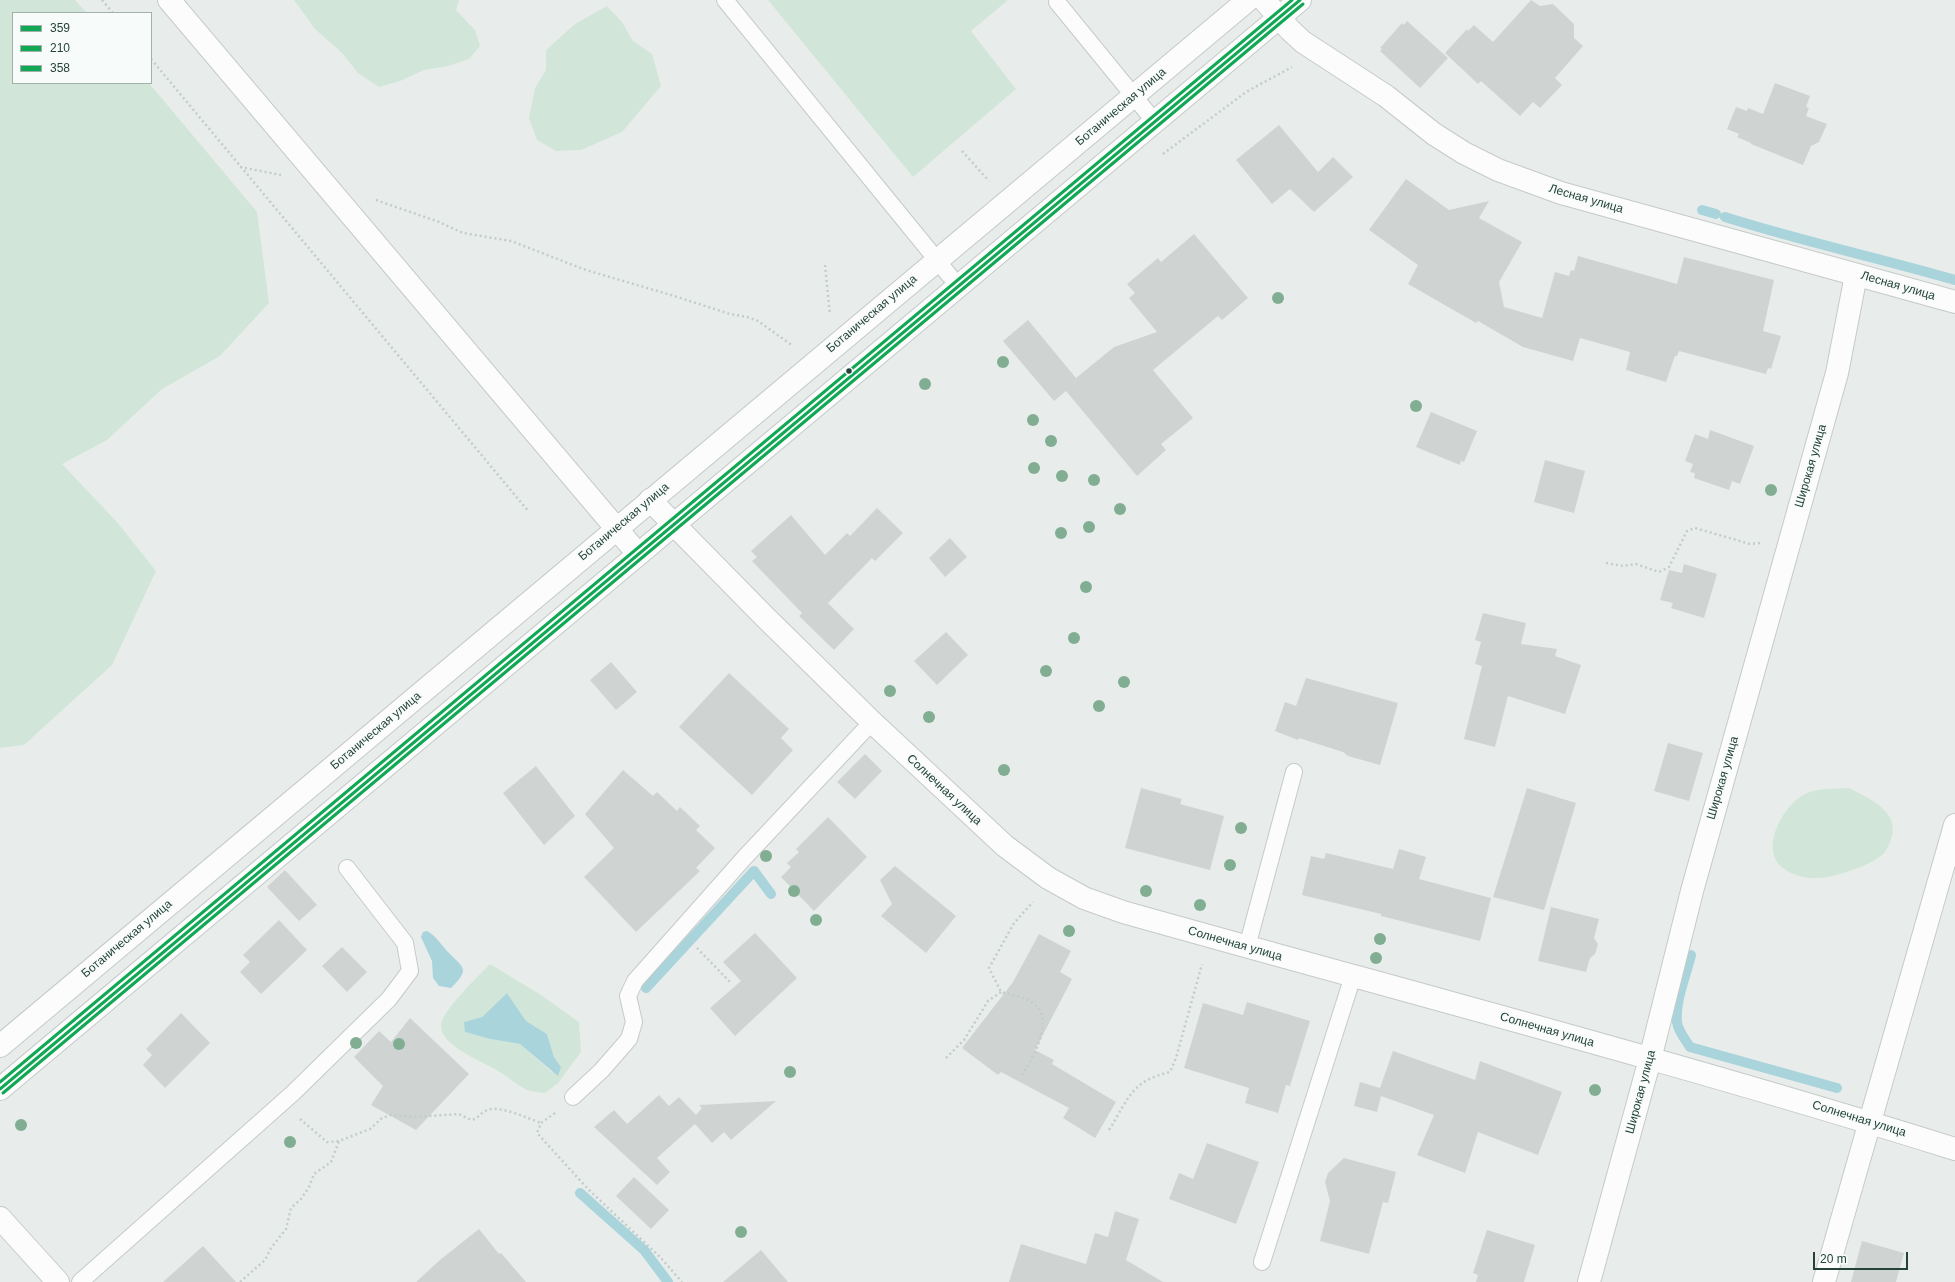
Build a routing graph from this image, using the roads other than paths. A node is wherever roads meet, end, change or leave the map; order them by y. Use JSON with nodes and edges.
{"nodes":[{"id":1,"x":169,"y":0,"type":"edge"},
{"id":2,"x":724,"y":0,"type":"edge"},
{"id":3,"x":1248,"y":0,"type":"edge"},
{"id":4,"x":1264,"y":0,"type":"edge"},
{"id":5,"x":1300,"y":0,"type":"edge"},
{"id":6,"x":1057,"y":2,"type":"dead end"},
{"id":7,"x":1279,"y":18,"type":"junction"},
{"id":8,"x":1134,"y":96,"type":"junction"},
{"id":9,"x":1155,"y":122,"type":"junction"},
{"id":10,"x":938,"y":261,"type":"junction"},
{"id":11,"x":1856,"y":274,"type":"junction"},
{"id":12,"x":958,"y":286,"type":"junction"},
{"id":13,"x":1955,"y":302,"type":"edge"},
{"id":14,"x":650,"y":500,"type":"junction"},
{"id":15,"x":673,"y":524,"type":"junction"},
{"id":16,"x":616,"y":529,"type":"junction"},
{"id":17,"x":638,"y":554,"type":"junction"},
{"id":18,"x":872,"y":722,"type":"junction"},
{"id":19,"x":1294,"y":772,"type":"dead end"},
{"id":20,"x":1955,"y":825,"type":"edge"},
{"id":21,"x":1950,"y":864,"type":"edge"},
{"id":22,"x":347,"y":868,"type":"dead end"},
{"id":23,"x":1247,"y":947,"type":"junction"},
{"id":24,"x":1353,"y":976,"type":"junction"},
{"id":25,"x":0,"y":1046,"type":"edge"},
{"id":26,"x":1650,"y":1059,"type":"junction"},
{"id":27,"x":0,"y":1089,"type":"edge"},
{"id":28,"x":573,"y":1097,"type":"road end"},
{"id":29,"x":1869,"y":1122,"type":"junction"},
{"id":30,"x":1955,"y":1149,"type":"edge"},
{"id":31,"x":0,"y":1218,"type":"edge"},
{"id":32,"x":1262,"y":1262,"type":"dead end"},
{"id":33,"x":58,"y":1282,"type":"edge"},
{"id":34,"x":80,"y":1282,"type":"edge"},
{"id":35,"x":1589,"y":1282,"type":"edge"},
{"id":36,"x":1824,"y":1282,"type":"edge"}],
"edges":[{"from":1,"to":16,"type":"street"},
{"from":2,"to":10,"type":"lane"},
{"from":3,"to":8,"type":"street","name":"Ботаническая улица"},
{"from":4,"to":7,"type":"street","name":"Лесная улица"},
{"from":5,"to":7,"type":"street"},
{"from":6,"to":8,"type":"lane"},
{"from":7,"to":9,"type":"street"},
{"from":7,"to":11,"type":"street","name":"Лесная улица"},
{"from":8,"to":9,"type":"lane"},
{"from":8,"to":10,"type":"street","name":"Ботаническая улица"},
{"from":9,"to":12,"type":"street"},
{"from":10,"to":12,"type":"lane"},
{"from":10,"to":14,"type":"street","name":"Ботаническая улица"},
{"from":11,"to":13,"type":"street","name":"Лесная улица"},
{"from":11,"to":26,"type":"street","name":"Широкая улица"},
{"from":12,"to":15,"type":"street"},
{"from":14,"to":15,"type":"street","name":"Солнечная улица"},
{"from":14,"to":16,"type":"street","name":"Ботаническая улица"},
{"from":15,"to":17,"type":"street"},
{"from":15,"to":18,"type":"street","name":"Солнечная улица"},
{"from":16,"to":17,"type":"street"},
{"from":16,"to":25,"type":"street","name":"Ботаническая улица"},
{"from":17,"to":27,"type":"street"},
{"from":18,"to":23,"type":"street","name":"Солнечная улица"},
{"from":18,"to":28,"type":"lane"},
{"from":19,"to":23,"type":"lane"},
{"from":20,"to":21,"type":"street"},
{"from":21,"to":29,"type":"street"},
{"from":22,"to":34,"type":"lane"},
{"from":23,"to":24,"type":"street","name":"Солнечная улица"},
{"from":24,"to":26,"type":"street","name":"Солнечная улица"},
{"from":24,"to":32,"type":"lane"},
{"from":26,"to":29,"type":"street","name":"Солнечная улица"},
{"from":26,"to":35,"type":"street","name":"Широкая улица"},
{"from":29,"to":30,"type":"street","name":"Солнечная улица"},
{"from":29,"to":36,"type":"street"},
{"from":31,"to":33,"type":"street"}]}
